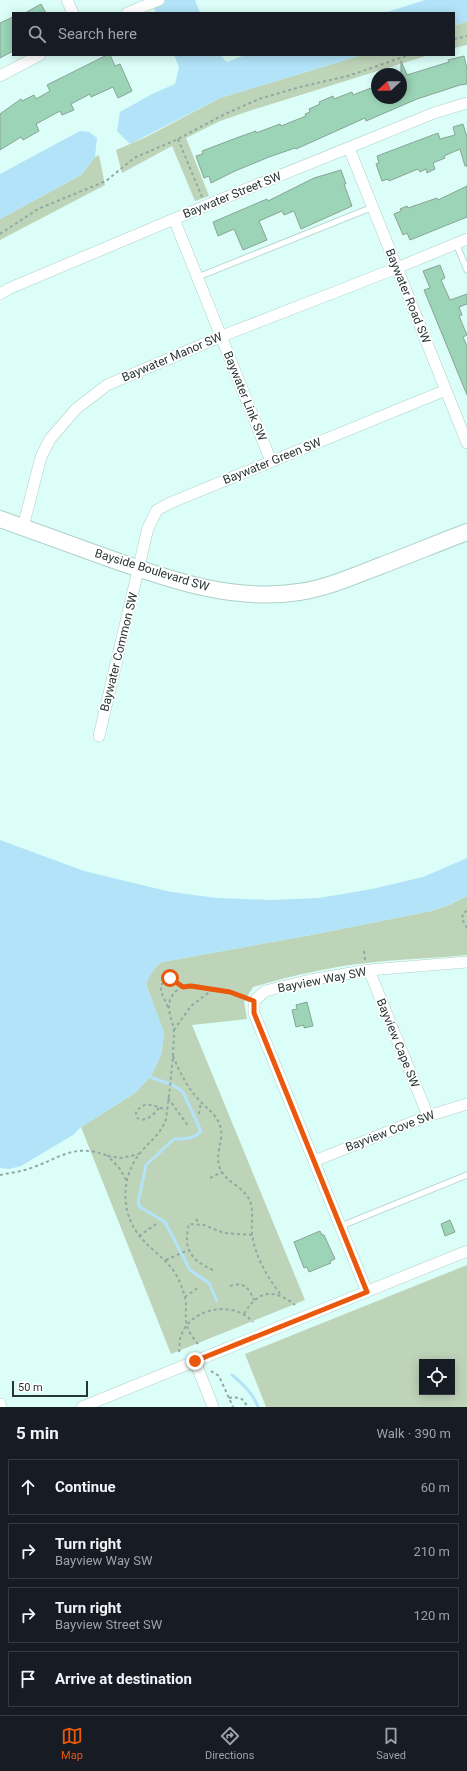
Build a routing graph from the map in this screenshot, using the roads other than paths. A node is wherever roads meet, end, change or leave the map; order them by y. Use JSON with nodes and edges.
{"nodes":[{"id":1,"x":67,"y":0,"type":"edge"},
{"id":2,"x":159,"y":0,"type":"edge"},
{"id":3,"x":73,"y":12,"type":"edge"},
{"id":4,"x":129,"y":12,"type":"edge"},
{"id":5,"x":38,"y":56,"type":"edge"},
{"id":6,"x":0,"y":76,"type":"edge"},
{"id":7,"x":467,"y":103,"type":"edge"},
{"id":8,"x":349,"y":148,"type":"junction"},
{"id":9,"x":373,"y":207,"type":"junction"},
{"id":10,"x":174,"y":219,"type":"junction"},
{"id":11,"x":467,"y":239,"type":"edge"},
{"id":12,"x":456,"y":243,"type":"junction"},
{"id":13,"x":397,"y":268,"type":"junction"},
{"id":14,"x":467,"y":270,"type":"edge"},
{"id":15,"x":198,"y":277,"type":"junction"},
{"id":16,"x":0,"y":294,"type":"edge"},
{"id":17,"x":222,"y":336,"type":"junction"},
{"id":18,"x":446,"y":390,"type":"junction"},
{"id":19,"x":467,"y":443,"type":"edge"},
{"id":20,"x":271,"y":461,"type":"junction"},
{"id":21,"x":0,"y":519,"type":"edge"},
{"id":22,"x":24,"y":527,"type":"junction"},
{"id":23,"x":467,"y":532,"type":"edge"},
{"id":24,"x":139,"y":569,"type":"junction"},
{"id":25,"x":99,"y":736,"type":"dead end"},
{"id":26,"x":467,"y":962,"type":"edge"},
{"id":27,"x":367,"y":966,"type":"junction"},
{"id":28,"x":467,"y":1104,"type":"edge"},
{"id":29,"x":428,"y":1116,"type":"junction"},
{"id":30,"x":314,"y":1161,"type":"junction"},
{"id":31,"x":467,"y":1175,"type":"edge"},
{"id":32,"x":341,"y":1226,"type":"junction"},
{"id":33,"x":467,"y":1251,"type":"edge"},
{"id":34,"x":367,"y":1292,"type":"junction"},
{"id":35,"x":195,"y":1361,"type":"junction"},
{"id":36,"x":0,"y":1404,"type":"edge"},
{"id":37,"x":1,"y":1407,"type":"edge"},
{"id":38,"x":82,"y":1407,"type":"edge"},
{"id":39,"x":213,"y":1407,"type":"edge"}],
"edges":[{"from":1,"to":3,"type":"street"},
{"from":2,"to":4,"type":"street"},
{"from":5,"to":6,"type":"street"},
{"from":7,"to":8,"type":"street","name":"Baywater Street SW"},
{"from":8,"to":9,"type":"street","name":"Baywater Road SW"},
{"from":8,"to":10,"type":"street","name":"Baywater Street SW"},
{"from":9,"to":13,"type":"street","name":"Baywater Road SW"},
{"from":9,"to":15,"type":"lane"},
{"from":10,"to":15,"type":"street","name":"Baywater Link SW"},
{"from":10,"to":16,"type":"street","name":"Baywater Street SW"},
{"from":11,"to":12,"type":"street","name":"Baywater Manor SW"},
{"from":12,"to":13,"type":"street","name":"Baywater Manor SW"},
{"from":12,"to":14,"type":"lane"},
{"from":13,"to":17,"type":"street","name":"Baywater Manor SW"},
{"from":13,"to":18,"type":"street","name":"Baywater Road SW"},
{"from":15,"to":17,"type":"street","name":"Baywater Link SW"},
{"from":17,"to":20,"type":"street","name":"Baywater Link SW"},
{"from":17,"to":22,"type":"street","name":"Baywater Manor SW"},
{"from":18,"to":19,"type":"street","name":"Baywater Road SW"},
{"from":18,"to":20,"type":"street","name":"Baywater Green SW"},
{"from":20,"to":24,"type":"street","name":"Baywater Green SW"},
{"from":21,"to":22,"type":"street","name":"Bayside Boulevard SW"},
{"from":22,"to":24,"type":"street","name":"Bayside Boulevard SW"},
{"from":23,"to":24,"type":"street","name":"Bayside Boulevard SW"},
{"from":24,"to":25,"type":"street","name":"Baywater Common SW"},
{"from":26,"to":27,"type":"street","name":"Bayview Way SW"},
{"from":27,"to":29,"type":"street","name":"Bayview Cape SW"},
{"from":27,"to":30,"type":"street","name":"Bayview Way SW"},
{"from":28,"to":29,"type":"street","name":"Bayview Cove SW"},
{"from":29,"to":30,"type":"street","name":"Bayview Cove SW"},
{"from":30,"to":32,"type":"street"},
{"from":31,"to":32,"type":"lane"},
{"from":32,"to":34,"type":"street"},
{"from":33,"to":34,"type":"street"},
{"from":34,"to":35,"type":"street"},
{"from":35,"to":38,"type":"street"},
{"from":35,"to":39,"type":"street"},
{"from":36,"to":37,"type":"street"}]}
